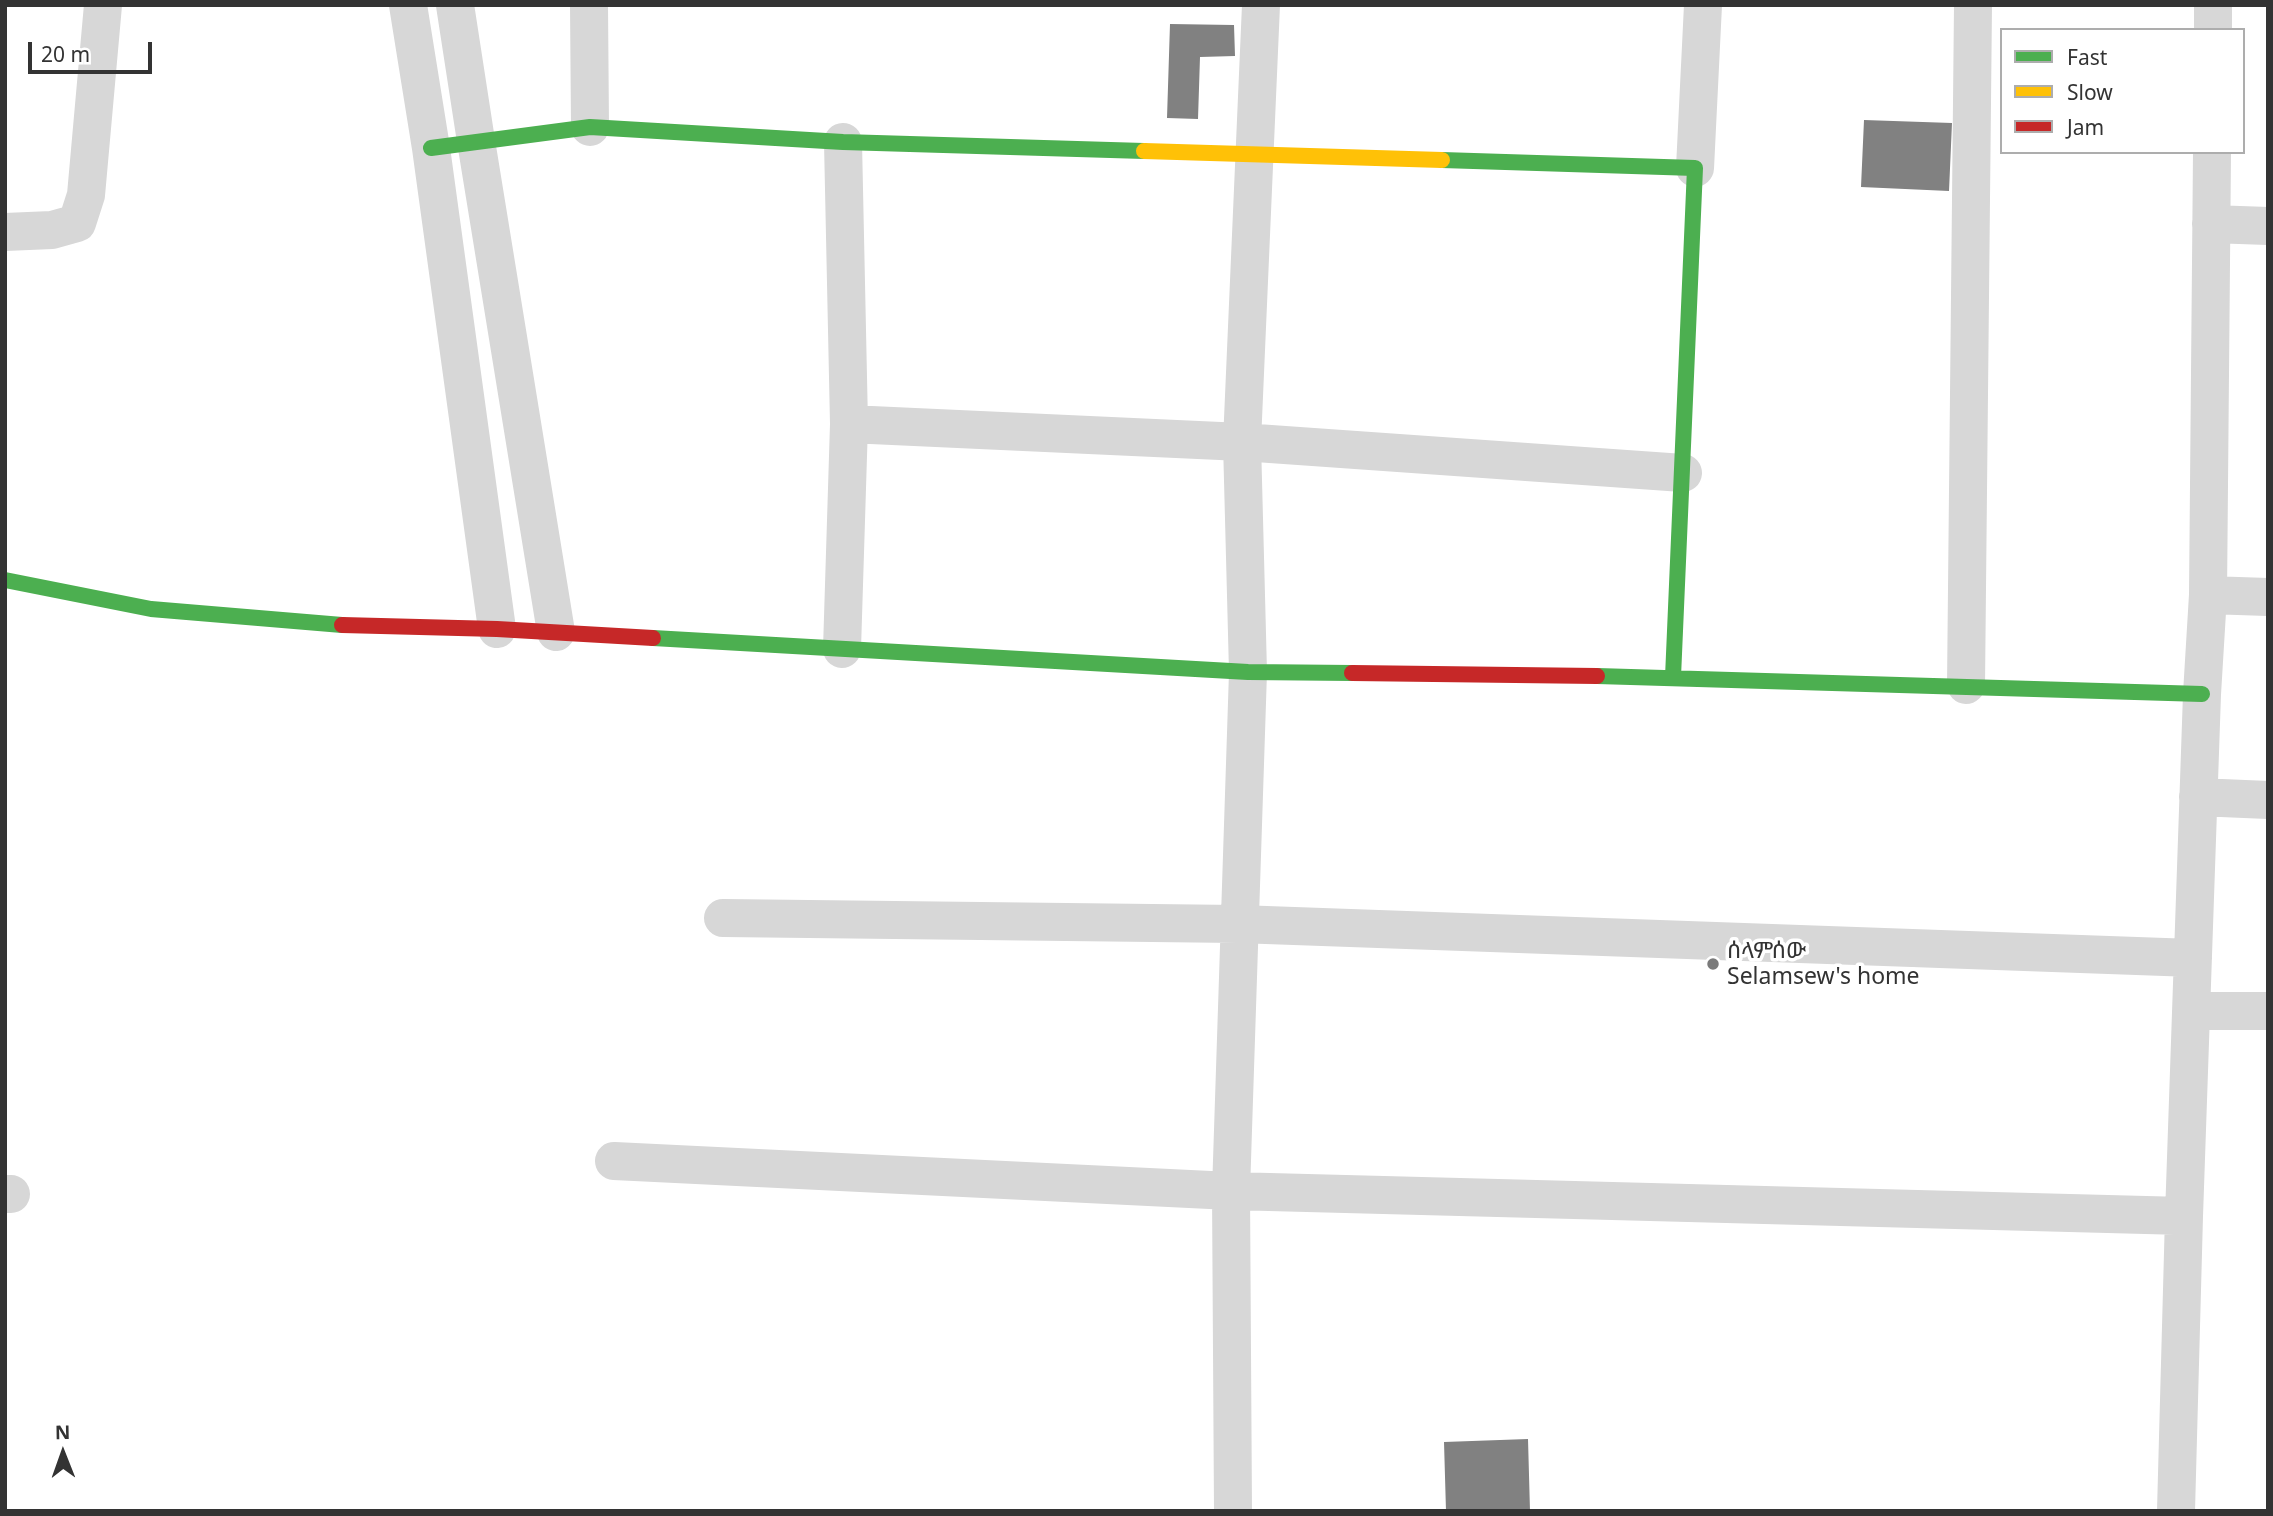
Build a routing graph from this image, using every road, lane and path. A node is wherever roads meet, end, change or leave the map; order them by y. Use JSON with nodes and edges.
{"nodes":[{"id":1,"x":103,"y":5,"type":"edge"},
{"id":2,"x":408,"y":5,"type":"edge"},
{"id":3,"x":455,"y":5,"type":"edge"},
{"id":4,"x":589,"y":5,"type":"edge"},
{"id":5,"x":1261,"y":5,"type":"edge"},
{"id":6,"x":1703,"y":5,"type":"edge"},
{"id":7,"x":1973,"y":5,"type":"edge"},
{"id":8,"x":2213,"y":5,"type":"edge"},
{"id":9,"x":2213,"y":28,"type":"edge"},
{"id":10,"x":590,"y":127,"type":"junction"},
{"id":11,"x":475,"y":141,"type":"junction"},
{"id":12,"x":843,"y":142,"type":"junction"},
{"id":13,"x":431,"y":148,"type":"junction"},
{"id":14,"x":2212,"y":154,"type":"edge"},
{"id":15,"x":1254,"y":156,"type":"junction"},
{"id":16,"x":1695,"y":168,"type":"junction"},
{"id":17,"x":2211,"y":224,"type":"junction"},
{"id":18,"x":2268,"y":226,"type":"edge"},
{"id":19,"x":5,"y":232,"type":"edge"},
{"id":20,"x":849,"y":424,"type":"junction"},
{"id":21,"x":1242,"y":442,"type":"junction"},
{"id":22,"x":1683,"y":473,"type":"junction"},
{"id":23,"x":5,"y":580,"type":"edge"},
{"id":24,"x":2207,"y":595,"type":"junction"},
{"id":25,"x":2268,"y":597,"type":"edge"},
{"id":26,"x":497,"y":629,"type":"junction"},
{"id":27,"x":556,"y":632,"type":"junction"},
{"id":28,"x":842,"y":649,"type":"junction"},
{"id":29,"x":1248,"y":672,"type":"junction"},
{"id":30,"x":1673,"y":677,"type":"junction"},
{"id":31,"x":1966,"y":685,"type":"junction"},
{"id":32,"x":2202,"y":694,"type":"junction"},
{"id":33,"x":2198,"y":797,"type":"junction"},
{"id":34,"x":2268,"y":800,"type":"edge"},
{"id":35,"x":723,"y":918,"type":"dead end"},
{"id":36,"x":1238,"y":924,"type":"junction"},
{"id":37,"x":2193,"y":958,"type":"junction"},
{"id":38,"x":2191,"y":1011,"type":"junction"},
{"id":39,"x":2268,"y":1011,"type":"edge"},
{"id":40,"x":614,"y":1161,"type":"dead end"},
{"id":41,"x":1231,"y":1191,"type":"junction"},
{"id":42,"x":2184,"y":1216,"type":"junction"},
{"id":43,"x":1233,"y":1511,"type":"edge"},
{"id":44,"x":2176,"y":1511,"type":"edge"}],
"edges":[{"from":1,"to":19,"type":"street"},
{"from":2,"to":13,"type":"street"},
{"from":3,"to":11,"type":"street"},
{"from":4,"to":10,"type":"street"},
{"from":5,"to":15,"type":"street"},
{"from":6,"to":16,"type":"street"},
{"from":7,"to":31,"type":"street"},
{"from":8,"to":9,"type":"street"},
{"from":10,"to":11,"type":"street"},
{"from":10,"to":12,"type":"street"},
{"from":11,"to":13,"type":"street"},
{"from":11,"to":27,"type":"street"},
{"from":12,"to":15,"type":"street"},
{"from":12,"to":20,"type":"street"},
{"from":13,"to":26,"type":"street"},
{"from":14,"to":17,"type":"street"},
{"from":15,"to":16,"type":"street"},
{"from":15,"to":21,"type":"street"},
{"from":16,"to":22,"type":"street"},
{"from":17,"to":18,"type":"street"},
{"from":17,"to":24,"type":"street"},
{"from":20,"to":21,"type":"street"},
{"from":20,"to":28,"type":"street"},
{"from":21,"to":22,"type":"street"},
{"from":21,"to":29,"type":"street"},
{"from":22,"to":30,"type":"street"},
{"from":23,"to":26,"type":"street"},
{"from":24,"to":25,"type":"street"},
{"from":24,"to":32,"type":"street"},
{"from":26,"to":27,"type":"street"},
{"from":27,"to":28,"type":"street"},
{"from":28,"to":29,"type":"street"},
{"from":29,"to":30,"type":"street"},
{"from":29,"to":36,"type":"street"},
{"from":30,"to":31,"type":"street"},
{"from":31,"to":32,"type":"street"},
{"from":32,"to":33,"type":"street"},
{"from":33,"to":34,"type":"street"},
{"from":33,"to":37,"type":"street"},
{"from":35,"to":36,"type":"street"},
{"from":36,"to":37,"type":"street"},
{"from":36,"to":41,"type":"street"},
{"from":37,"to":38,"type":"street"},
{"from":38,"to":39,"type":"street"},
{"from":38,"to":42,"type":"street"},
{"from":40,"to":41,"type":"street"},
{"from":41,"to":42,"type":"street"},
{"from":41,"to":43,"type":"street"},
{"from":42,"to":44,"type":"street"}]}
